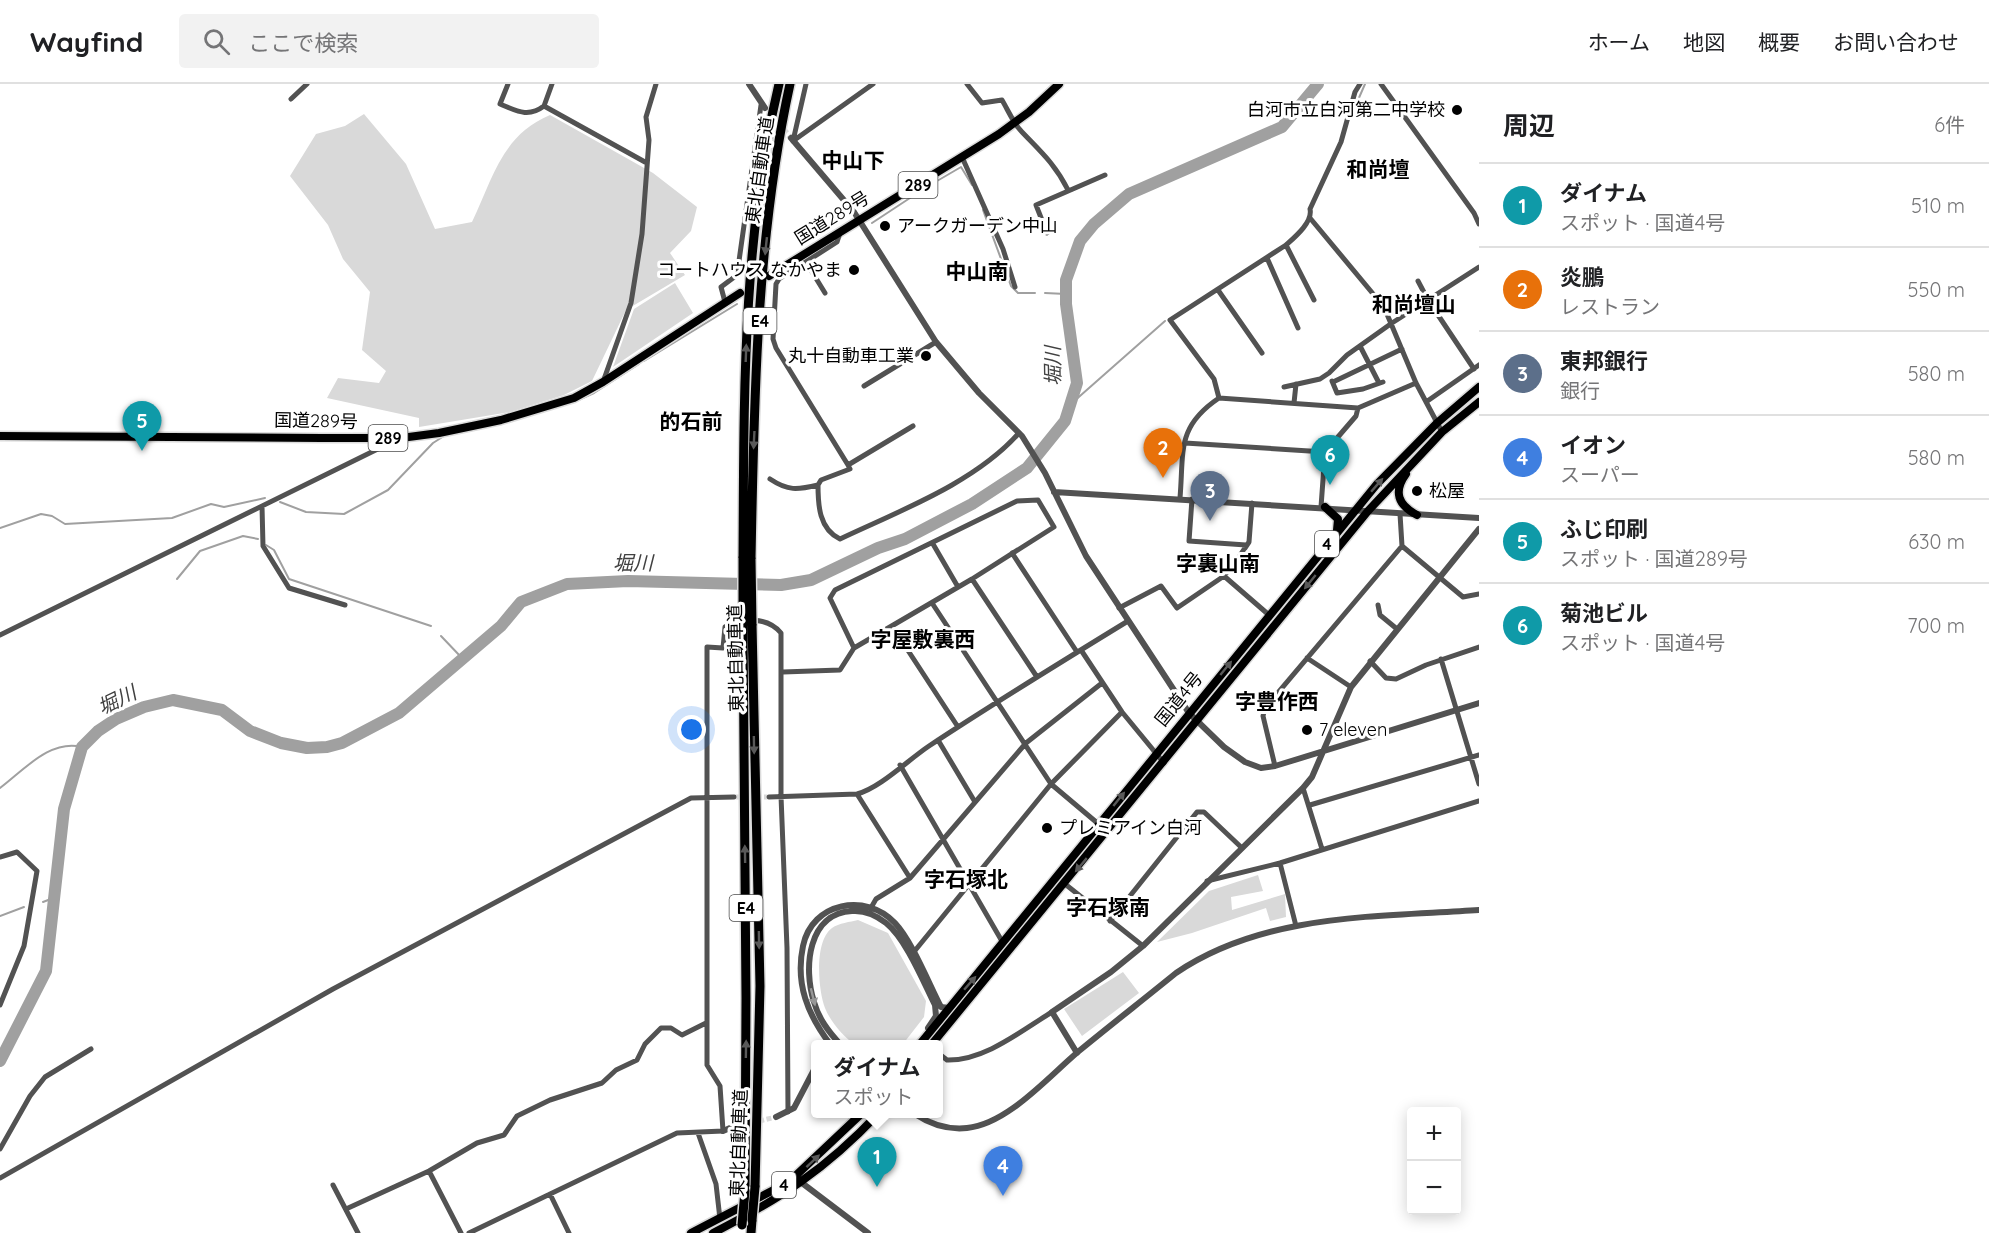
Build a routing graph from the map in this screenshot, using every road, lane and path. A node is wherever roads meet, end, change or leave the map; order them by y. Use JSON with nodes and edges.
{"nodes":[{"id":1,"x":307,"y":84,"type":"edge"},
{"id":2,"x":508,"y":84,"type":"edge"},
{"id":3,"x":552,"y":84,"type":"edge"},
{"id":4,"x":656,"y":84,"type":"edge"},
{"id":5,"x":749,"y":84,"type":"edge"},
{"id":6,"x":779,"y":84,"type":"edge"},
{"id":7,"x":790,"y":84,"type":"edge"},
{"id":8,"x":806,"y":84,"type":"edge"},
{"id":9,"x":873,"y":84,"type":"edge"},
{"id":10,"x":967,"y":84,"type":"edge"},
{"id":11,"x":1059,"y":84,"type":"edge"},
{"id":12,"x":1360,"y":84,"type":"edge"},
{"id":13,"x":1381,"y":84,"type":"edge"},
{"id":14,"x":291,"y":99,"type":"dead end"},
{"id":15,"x":544,"y":106,"type":"junction"},
{"id":16,"x":763,"y":106,"type":"joint"},
{"id":17,"x":1015,"y":123,"type":"junction"},
{"id":18,"x":792,"y":140,"type":"junction"},
{"id":19,"x":962,"y":157,"type":"junction"},
{"id":20,"x":645,"y":162,"type":"junction"},
{"id":21,"x":1105,"y":175,"type":"dead end"},
{"id":22,"x":1068,"y":190,"type":"junction"},
{"id":23,"x":1310,"y":218,"type":"junction"},
{"id":24,"x":859,"y":220,"type":"junction"},
{"id":25,"x":1479,"y":224,"type":"edge"},
{"id":26,"x":840,"y":233,"type":"junction"},
{"id":27,"x":1047,"y":233,"type":"dead end"},
{"id":28,"x":1286,"y":245,"type":"junction"},
{"id":29,"x":1266,"y":258,"type":"junction"},
{"id":30,"x":806,"y":262,"type":"junction"},
{"id":31,"x":1479,"y":267,"type":"edge"},
{"id":32,"x":770,"y":276,"type":"dead end"},
{"id":33,"x":1418,"y":281,"type":"dead end"},
{"id":34,"x":1015,"y":287,"type":"dead end"},
{"id":35,"x":1218,"y":290,"type":"junction"},
{"id":36,"x":740,"y":293,"type":"dead end"},
{"id":37,"x":825,"y":293,"type":"dead end"},
{"id":38,"x":1314,"y":300,"type":"dead end"},
{"id":39,"x":1428,"y":300,"type":"junction"},
{"id":40,"x":725,"y":302,"type":"junction"},
{"id":41,"x":1392,"y":323,"type":"junction"},
{"id":42,"x":1298,"y":328,"type":"dead end"},
{"id":43,"x":936,"y":342,"type":"junction"},
{"id":44,"x":1360,"y":346,"type":"junction"},
{"id":45,"x":1402,"y":349,"type":"junction"},
{"id":46,"x":1262,"y":353,"type":"dead end"},
{"id":47,"x":1370,"y":365,"type":"junction"},
{"id":48,"x":1476,"y":367,"type":"edge"},
{"id":49,"x":1329,"y":374,"type":"junction"},
{"id":50,"x":603,"y":382,"type":"junction"},
{"id":51,"x":1333,"y":382,"type":"junction"},
{"id":52,"x":1416,"y":383,"type":"junction"},
{"id":53,"x":1296,"y":384,"type":"junction"},
{"id":54,"x":864,"y":386,"type":"dead end"},
{"id":55,"x":1284,"y":387,"type":"dead end"},
{"id":56,"x":1479,"y":387,"type":"edge"},
{"id":57,"x":1218,"y":398,"type":"junction"},
{"id":58,"x":1426,"y":402,"type":"junction"},
{"id":59,"x":1479,"y":402,"type":"edge"},
{"id":60,"x":1294,"y":403,"type":"junction"},
{"id":61,"x":1358,"y":408,"type":"junction"},
{"id":62,"x":1437,"y":423,"type":"junction"},
{"id":63,"x":912,"y":426,"type":"dead end"},
{"id":64,"x":1020,"y":435,"type":"junction"},
{"id":65,"x":0,"y":436,"type":"edge"},
{"id":66,"x":1438,"y":436,"type":"junction"},
{"id":67,"x":400,"y":438,"type":"junction"},
{"id":68,"x":1185,"y":443,"type":"junction"},
{"id":69,"x":1324,"y":452,"type":"junction"},
{"id":70,"x":848,"y":465,"type":"junction"},
{"id":71,"x":770,"y":479,"type":"dead end"},
{"id":72,"x":818,"y":485,"type":"junction"},
{"id":73,"x":1054,"y":492,"type":"junction"},
{"id":74,"x":1180,"y":498,"type":"junction"},
{"id":75,"x":1192,"y":499,"type":"junction"},
{"id":76,"x":1252,"y":503,"type":"junction"},
{"id":77,"x":262,"y":506,"type":"junction"},
{"id":78,"x":1323,"y":507,"type":"junction"},
{"id":79,"x":1355,"y":510,"type":"junction"},
{"id":80,"x":1368,"y":511,"type":"junction"},
{"id":81,"x":1400,"y":514,"type":"junction"},
{"id":82,"x":1417,"y":515,"type":"junction"},
{"id":83,"x":1479,"y":518,"type":"edge"},
{"id":84,"x":1479,"y":529,"type":"edge"},
{"id":85,"x":1334,"y":536,"type":"junction"},
{"id":86,"x":933,"y":544,"type":"junction"},
{"id":87,"x":1246,"y":545,"type":"junction"},
{"id":88,"x":1402,"y":546,"type":"junction"},
{"id":89,"x":1012,"y":553,"type":"junction"},
{"id":90,"x":747,"y":559,"type":"junction"},
{"id":91,"x":1224,"y":576,"type":"junction"},
{"id":92,"x":1440,"y":577,"type":"junction"},
{"id":93,"x":972,"y":579,"type":"junction"},
{"id":94,"x":958,"y":587,"type":"junction"},
{"id":95,"x":1479,"y":594,"type":"edge"},
{"id":96,"x":932,"y":603,"type":"junction"},
{"id":97,"x":345,"y":605,"type":"dead end"},
{"id":98,"x":1378,"y":605,"type":"dead end"},
{"id":99,"x":1119,"y":608,"type":"junction"},
{"id":100,"x":1269,"y":615,"type":"junction"},
{"id":101,"x":1128,"y":621,"type":"junction"},
{"id":102,"x":747,"y":624,"type":"junction"},
{"id":103,"x":892,"y":626,"type":"junction"},
{"id":104,"x":1397,"y":629,"type":"junction"},
{"id":105,"x":0,"y":635,"type":"edge"},
{"id":106,"x":1479,"y":647,"type":"edge"},
{"id":107,"x":854,"y":648,"type":"junction"},
{"id":108,"x":1079,"y":651,"type":"junction"},
{"id":109,"x":1307,"y":658,"type":"junction"},
{"id":110,"x":1441,"y":659,"type":"junction"},
{"id":111,"x":1370,"y":661,"type":"junction"},
{"id":112,"x":783,"y":672,"type":"junction"},
{"id":113,"x":1037,"y":677,"type":"junction"},
{"id":114,"x":1102,"y":683,"type":"junction"},
{"id":115,"x":1351,"y":687,"type":"junction"},
{"id":116,"x":998,"y":702,"type":"junction"},
{"id":117,"x":1479,"y":703,"type":"edge"},
{"id":118,"x":1456,"y":710,"type":"junction"},
{"id":119,"x":1122,"y":712,"type":"junction"},
{"id":120,"x":1189,"y":713,"type":"junction"},
{"id":121,"x":1197,"y":721,"type":"junction"},
{"id":122,"x":958,"y":727,"type":"junction"},
{"id":123,"x":938,"y":740,"type":"junction"},
{"id":124,"x":1026,"y":743,"type":"junction"},
{"id":125,"x":1322,"y":750,"type":"junction"},
{"id":126,"x":1155,"y":754,"type":"junction"},
{"id":127,"x":1479,"y":755,"type":"edge"},
{"id":128,"x":1471,"y":757,"type":"junction"},
{"id":129,"x":1164,"y":763,"type":"junction"},
{"id":130,"x":900,"y":765,"type":"junction"},
{"id":131,"x":1275,"y":766,"type":"junction"},
{"id":132,"x":1051,"y":784,"type":"junction"},
{"id":133,"x":1479,"y":784,"type":"edge"},
{"id":134,"x":1303,"y":788,"type":"junction"},
{"id":135,"x":857,"y":794,"type":"junction"},
{"id":136,"x":781,"y":796,"type":"junction"},
{"id":137,"x":735,"y":797,"type":"tunnel mouth"},
{"id":138,"x":769,"y":797,"type":"tunnel mouth"},
{"id":139,"x":707,"y":798,"type":"junction"},
{"id":140,"x":1479,"y":801,"type":"edge"},
{"id":141,"x":975,"y":802,"type":"junction"},
{"id":142,"x":1311,"y":805,"type":"junction"},
{"id":143,"x":1099,"y":823,"type":"junction"},
{"id":144,"x":1108,"y":832,"type":"junction"},
{"id":145,"x":943,"y":839,"type":"junction"},
{"id":146,"x":1242,"y":848,"type":"junction"},
{"id":147,"x":1322,"y":849,"type":"junction"},
{"id":148,"x":0,"y":857,"type":"edge"},
{"id":149,"x":1280,"y":863,"type":"junction"},
{"id":150,"x":910,"y":878,"type":"junction"},
{"id":151,"x":1206,"y":882,"type":"junction"},
{"id":152,"x":1065,"y":884,"type":"junction"},
{"id":153,"x":969,"y":886,"type":"junction"},
{"id":154,"x":872,"y":906,"type":"junction"},
{"id":155,"x":1479,"y":910,"type":"edge"},
{"id":156,"x":1110,"y":921,"type":"junction"},
{"id":157,"x":1296,"y":926,"type":"junction"},
{"id":158,"x":1004,"y":944,"type":"junction"},
{"id":159,"x":1143,"y":946,"type":"junction"},
{"id":160,"x":913,"y":953,"type":"junction"},
{"id":161,"x":0,"y":1005,"type":"edge"},
{"id":162,"x":949,"y":1008,"type":"junction"},
{"id":163,"x":1052,"y":1012,"type":"junction"},
{"id":164,"x":706,"y":1023,"type":"junction"},
{"id":165,"x":827,"y":1040,"type":"edge"},
{"id":166,"x":837,"y":1040,"type":"edge"},
{"id":167,"x":918,"y":1040,"type":"edge"},
{"id":168,"x":923,"y":1040,"type":"edge"},
{"id":169,"x":937,"y":1040,"type":"edge"},
{"id":170,"x":92,"y":1049,"type":"dead end"},
{"id":171,"x":1077,"y":1053,"type":"junction"},
{"id":172,"x":943,"y":1056,"type":"edge"},
{"id":173,"x":811,"y":1077,"type":"edge"},
{"id":174,"x":788,"y":1112,"type":"junction"},
{"id":175,"x":776,"y":1117,"type":"tunnel mouth"},
{"id":176,"x":856,"y":1118,"type":"edge"},
{"id":177,"x":873,"y":1118,"type":"edge"},
{"id":178,"x":923,"y":1118,"type":"edge"},
{"id":179,"x":730,"y":1128,"type":"tunnel mouth"},
{"id":180,"x":723,"y":1131,"type":"junction"},
{"id":181,"x":698,"y":1133,"type":"junction"},
{"id":182,"x":0,"y":1149,"type":"edge"},
{"id":183,"x":429,"y":1170,"type":"junction"},
{"id":184,"x":0,"y":1178,"type":"edge"},
{"id":185,"x":802,"y":1183,"type":"junction"},
{"id":186,"x":333,"y":1185,"type":"dead end"},
{"id":187,"x":550,"y":1194,"type":"junction"},
{"id":188,"x":346,"y":1209,"type":"junction"},
{"id":189,"x":720,"y":1219,"type":"junction"},
{"id":190,"x":741,"y":1229,"type":"edge"},
{"id":191,"x":358,"y":1233,"type":"edge"},
{"id":192,"x":461,"y":1233,"type":"edge"},
{"id":193,"x":469,"y":1233,"type":"edge"},
{"id":194,"x":569,"y":1233,"type":"edge"},
{"id":195,"x":691,"y":1233,"type":"edge"},
{"id":196,"x":713,"y":1233,"type":"edge"},
{"id":197,"x":751,"y":1233,"type":"edge"},
{"id":198,"x":868,"y":1233,"type":"edge"}],
"edges":[{"from":1,"to":14,"type":"street"},
{"from":2,"to":15,"type":"street"},
{"from":3,"to":15,"type":"street"},
{"from":4,"to":20,"type":"street"},
{"from":5,"to":16,"type":"street"},
{"from":90,"to":6,"type":"highway","name":"東北自動車道","number":"E4","one_way":true},
{"from":7,"to":90,"type":"highway","name":"東北自動車道","number":"E4","one_way":true},
{"from":8,"to":18,"type":"street"},
{"from":9,"to":18,"type":"street"},
{"from":10,"to":17,"type":"street"},
{"from":11,"to":17,"type":"highway","name":"国道289号","number":"289"},
{"from":12,"to":23,"type":"street"},
{"from":13,"to":25,"type":"street"},
{"from":15,"to":20,"type":"street"},
{"from":16,"to":40,"type":"street"},
{"from":17,"to":19,"type":"highway","name":"国道289号","number":"289"},
{"from":17,"to":22,"type":"street"},
{"from":18,"to":24,"type":"street"},
{"from":19,"to":24,"type":"highway","name":"国道289号","number":"289"},
{"from":19,"to":34,"type":"street"},
{"from":20,"to":50,"type":"street"},
{"from":21,"to":22,"type":"street"},
{"from":22,"to":27,"type":"street"},
{"from":23,"to":28,"type":"street"},
{"from":23,"to":41,"type":"street"},
{"from":24,"to":26,"type":"highway","name":"国道289号","number":"289"},
{"from":24,"to":43,"type":"street"},
{"from":26,"to":30,"type":"street"},
{"from":26,"to":32,"type":"highway","name":"国道289号","number":"289"},
{"from":28,"to":29,"type":"street"},
{"from":28,"to":38,"type":"street"},
{"from":29,"to":35,"type":"street"},
{"from":29,"to":42,"type":"street"},
{"from":30,"to":37,"type":"street"},
{"from":30,"to":70,"type":"street"},
{"from":31,"to":39,"type":"street"},
{"from":33,"to":39,"type":"street"},
{"from":35,"to":46,"type":"street"},
{"from":35,"to":57,"type":"street"},
{"from":36,"to":40,"type":"highway","name":"国道289号","number":"289"},
{"from":39,"to":41,"type":"street"},
{"from":39,"to":48,"type":"street"},
{"from":40,"to":50,"type":"highway","name":"国道289号","number":"289"},
{"from":41,"to":44,"type":"street"},
{"from":41,"to":45,"type":"street"},
{"from":43,"to":54,"type":"street"},
{"from":43,"to":64,"type":"street"},
{"from":44,"to":47,"type":"street"},
{"from":44,"to":49,"type":"street"},
{"from":45,"to":47,"type":"street"},
{"from":45,"to":52,"type":"street"},
{"from":47,"to":51,"type":"street"},
{"from":47,"to":51,"type":"street"},
{"from":48,"to":58,"type":"street"},
{"from":49,"to":51,"type":"street"},
{"from":49,"to":53,"type":"street"},
{"from":50,"to":67,"type":"highway","name":"国道289号","number":"289"},
{"from":52,"to":58,"type":"street"},
{"from":52,"to":61,"type":"street"},
{"from":53,"to":55,"type":"street"},
{"from":53,"to":60,"type":"street"},
{"from":56,"to":62,"type":"highway","name":"国道4号","number":"4"},
{"from":57,"to":60,"type":"street"},
{"from":57,"to":68,"type":"street"},
{"from":58,"to":62,"type":"street"},
{"from":59,"to":66,"type":"highway","name":"国道4号","number":"4"},
{"from":60,"to":61,"type":"street"},
{"from":61,"to":69,"type":"street"},
{"from":62,"to":66,"type":"street"},
{"from":79,"to":62,"type":"highway","name":"国道4号","number":"4","one_way":true},
{"from":63,"to":70,"type":"street"},
{"from":64,"to":72,"type":"street"},
{"from":64,"to":73,"type":"street"},
{"from":65,"to":67,"type":"highway","name":"国道289号","number":"289"},
{"from":66,"to":80,"type":"highway","name":"国道4号","number":"4"},
{"from":66,"to":82,"type":"highway"},
{"from":67,"to":77,"type":"street"},
{"from":68,"to":69,"type":"street"},
{"from":68,"to":74,"type":"street"},
{"from":69,"to":78,"type":"street"},
{"from":70,"to":72,"type":"street"},
{"from":71,"to":72,"type":"street"},
{"from":73,"to":74,"type":"street"},
{"from":73,"to":99,"type":"street"},
{"from":74,"to":75,"type":"street"},
{"from":75,"to":76,"type":"street"},
{"from":75,"to":87,"type":"street"},
{"from":76,"to":78,"type":"street"},
{"from":76,"to":87,"type":"street"},
{"from":77,"to":97,"type":"street"},
{"from":77,"to":105,"type":"street"},
{"from":78,"to":79,"type":"street"},
{"from":78,"to":85,"type":"highway"},
{"from":79,"to":80,"type":"street"},
{"from":79,"to":85,"type":"highway","name":"国道4号","number":"4"},
{"from":80,"to":81,"type":"street"},
{"from":80,"to":121,"type":"highway","name":"国道4号","number":"4","one_way":true},
{"from":81,"to":82,"type":"street"},
{"from":81,"to":88,"type":"street"},
{"from":82,"to":83,"type":"street"},
{"from":84,"to":92,"type":"street"},
{"from":85,"to":100,"type":"highway","name":"国道4号","number":"4"},
{"from":86,"to":89,"type":"street"},
{"from":86,"to":94,"type":"street"},
{"from":86,"to":107,"type":"street"},
{"from":87,"to":91,"type":"street"},
{"from":88,"to":92,"type":"street"},
{"from":88,"to":109,"type":"street"},
{"from":89,"to":93,"type":"street"},
{"from":89,"to":108,"type":"street"},
{"from":90,"to":102,"type":"highway","name":"東北自動車道","number":"E4","bridge":true},
{"from":91,"to":99,"type":"street"},
{"from":91,"to":100,"type":"street"},
{"from":92,"to":95,"type":"street"},
{"from":92,"to":104,"type":"street"},
{"from":93,"to":94,"type":"street"},
{"from":93,"to":113,"type":"street"},
{"from":94,"to":96,"type":"street"},
{"from":96,"to":103,"type":"street"},
{"from":96,"to":116,"type":"street"},
{"from":98,"to":104,"type":"street"},
{"from":99,"to":101,"type":"street"},
{"from":120,"to":100,"type":"highway","name":"国道4号","number":"4","one_way":true},
{"from":101,"to":108,"type":"street"},
{"from":101,"to":120,"type":"street"},
{"from":190,"to":102,"type":"highway","name":"東北自動車道","number":"E4","one_way":true,"bridge":true},
{"from":102,"to":197,"type":"highway","name":"東北自動車道","number":"E4","one_way":true,"bridge":true},
{"from":103,"to":107,"type":"street"},
{"from":103,"to":122,"type":"street"},
{"from":104,"to":111,"type":"street"},
{"from":106,"to":110,"type":"street"},
{"from":107,"to":112,"type":"street"},
{"from":108,"to":113,"type":"street"},
{"from":108,"to":114,"type":"street"},
{"from":109,"to":115,"type":"street"},
{"from":109,"to":131,"type":"street"},
{"from":110,"to":111,"type":"street"},
{"from":110,"to":118,"type":"street"},
{"from":111,"to":115,"type":"street"},
{"from":112,"to":136,"type":"street"},
{"from":112,"to":139,"type":"street"},
{"from":113,"to":116,"type":"street"},
{"from":114,"to":119,"type":"street"},
{"from":114,"to":124,"type":"street"},
{"from":115,"to":125,"type":"street"},
{"from":116,"to":122,"type":"street"},
{"from":116,"to":124,"type":"street"},
{"from":117,"to":118,"type":"street"},
{"from":118,"to":125,"type":"street"},
{"from":118,"to":128,"type":"street"},
{"from":119,"to":126,"type":"street"},
{"from":119,"to":132,"type":"street"},
{"from":120,"to":121,"type":"street"},
{"from":120,"to":126,"type":"highway","name":"国道4号","number":"4"},
{"from":121,"to":129,"type":"highway","name":"国道4号","number":"4"},
{"from":121,"to":131,"type":"street"},
{"from":122,"to":123,"type":"street"},
{"from":123,"to":130,"type":"street"},
{"from":123,"to":141,"type":"street"},
{"from":124,"to":132,"type":"street"},
{"from":124,"to":141,"type":"street"},
{"from":125,"to":131,"type":"street"},
{"from":125,"to":134,"type":"street"},
{"from":126,"to":129,"type":"street"},
{"from":143,"to":126,"type":"highway","name":"国道4号","number":"4","one_way":true},
{"from":127,"to":128,"type":"street"},
{"from":128,"to":133,"type":"street"},
{"from":128,"to":142,"type":"street"},
{"from":129,"to":144,"type":"highway","name":"国道4号","number":"4"},
{"from":130,"to":135,"type":"street"},
{"from":130,"to":145,"type":"street"},
{"from":132,"to":143,"type":"street"},
{"from":132,"to":153,"type":"street"},
{"from":134,"to":142,"type":"street"},
{"from":134,"to":146,"type":"street"},
{"from":135,"to":136,"type":"street"},
{"from":135,"to":150,"type":"street"},
{"from":136,"to":138,"type":"street"},
{"from":136,"to":174,"type":"street"},
{"from":137,"to":139,"type":"street"},
{"from":139,"to":164,"type":"street"},
{"from":139,"to":184,"type":"street"},
{"from":140,"to":147,"type":"street"},
{"from":141,"to":145,"type":"street"},
{"from":142,"to":147,"type":"street"},
{"from":143,"to":144,"type":"street"},
{"from":143,"to":158,"type":"highway","name":"国道4号","number":"4"},
{"from":144,"to":152,"type":"highway","name":"国道4号","number":"4","one_way":true},
{"from":145,"to":150,"type":"street"},
{"from":145,"to":153,"type":"street"},
{"from":146,"to":151,"type":"street"},
{"from":146,"to":156,"type":"street"},
{"from":147,"to":149,"type":"street"},
{"from":148,"to":161,"type":"street"},
{"from":149,"to":151,"type":"street"},
{"from":149,"to":157,"type":"street"},
{"from":150,"to":154,"type":"street"},
{"from":151,"to":159,"type":"street"},
{"from":152,"to":156,"type":"street"},
{"from":152,"to":169,"type":"highway","name":"国道4号","number":"4"},
{"from":153,"to":158,"type":"street"},
{"from":153,"to":160,"type":"street"},
{"from":154,"to":160,"type":"street"},
{"from":154,"to":165,"type":"street"},
{"from":155,"to":157,"type":"street"},
{"from":156,"to":159,"type":"street"},
{"from":157,"to":171,"type":"street"},
{"from":162,"to":158,"type":"highway","name":"国道4号","number":"4","one_way":true},
{"from":159,"to":163,"type":"street"},
{"from":160,"to":162,"type":"street"},
{"from":162,"to":168,"type":"highway","name":"国道4号","number":"4"},
{"from":163,"to":171,"type":"street"},
{"from":163,"to":172,"type":"street"},
{"from":164,"to":180,"type":"street"},
{"from":164,"to":183,"type":"street"},
{"from":167,"to":166,"type":"street","one_way":true},
{"from":170,"to":182,"type":"street"},
{"from":171,"to":178,"type":"street"},
{"from":173,"to":174,"type":"street"},
{"from":174,"to":175,"type":"street"},
{"from":189,"to":176,"type":"highway","number":"4","one_way":true},
{"from":177,"to":185,"type":"highway","number":"4"},
{"from":179,"to":180,"type":"street"},
{"from":180,"to":181,"type":"street"},
{"from":181,"to":187,"type":"street"},
{"from":181,"to":189,"type":"street"},
{"from":183,"to":188,"type":"street"},
{"from":183,"to":192,"type":"street"},
{"from":185,"to":196,"type":"highway","number":"4"},
{"from":185,"to":198,"type":"street"},
{"from":186,"to":188,"type":"street"},
{"from":187,"to":193,"type":"street"},
{"from":187,"to":194,"type":"street"},
{"from":188,"to":191,"type":"street"},
{"from":189,"to":195,"type":"highway","number":"4"}]}
